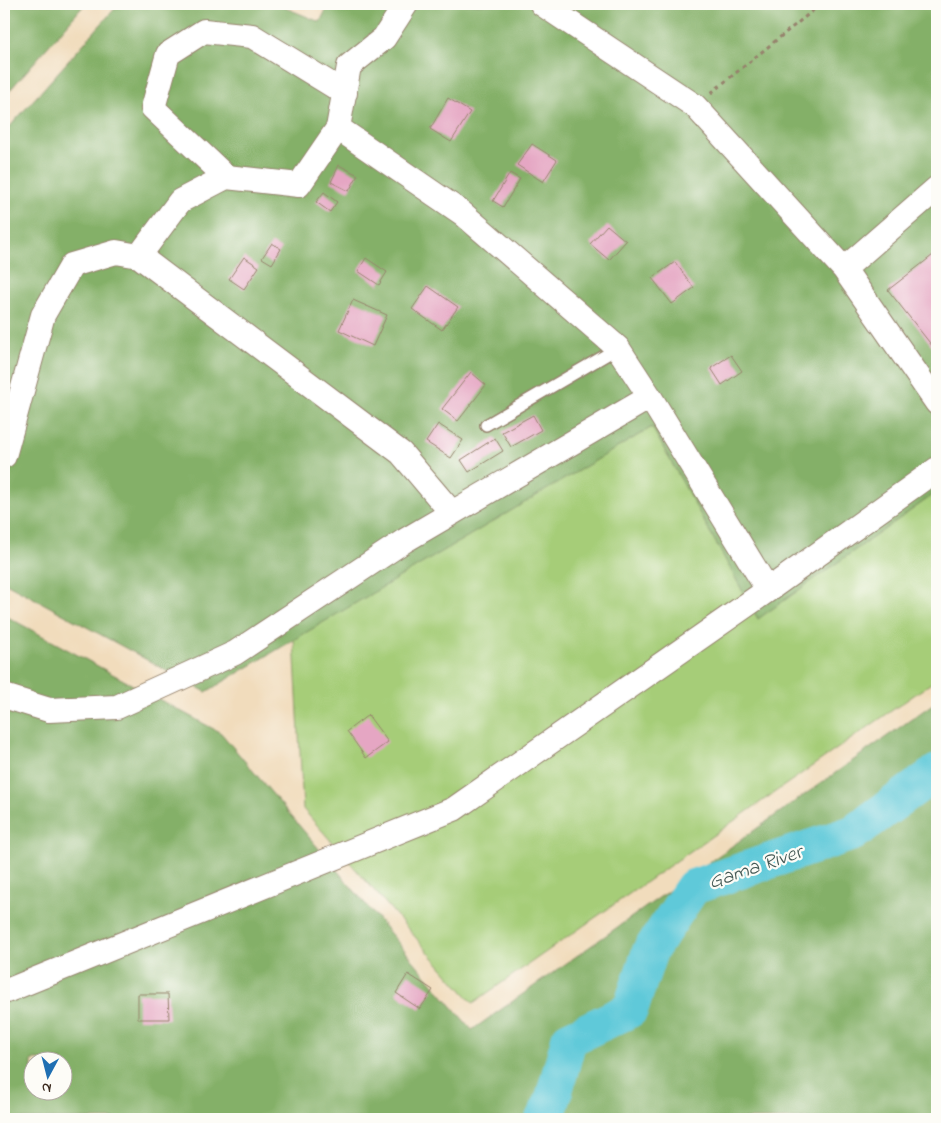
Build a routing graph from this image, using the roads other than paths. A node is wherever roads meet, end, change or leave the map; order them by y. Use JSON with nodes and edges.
{"nodes":[{"id":1,"x":406,"y":4,"type":"edge"},
{"id":2,"x":542,"y":4,"type":"edge"},
{"id":3,"x":344,"y":93,"type":"junction"},
{"id":4,"x":338,"y":128,"type":"junction"},
{"id":5,"x":226,"y":177,"type":"junction"},
{"id":6,"x":937,"y":188,"type":"edge"},
{"id":7,"x":139,"y":256,"type":"junction"},
{"id":8,"x":844,"y":269,"type":"junction"},
{"id":9,"x":618,"y":348,"type":"junction"},
{"id":10,"x":650,"y":397,"type":"junction"},
{"id":11,"x":937,"y":403,"type":"edge"},
{"id":12,"x":486,"y":424,"type":"dead end"},
{"id":13,"x":4,"y":456,"type":"edge"},
{"id":14,"x":937,"y":469,"type":"edge"},
{"id":15,"x":452,"y":513,"type":"junction"},
{"id":16,"x":768,"y":590,"type":"junction"},
{"id":17,"x":4,"y":696,"type":"edge"},
{"id":18,"x":4,"y":992,"type":"edge"}],
"edges":[{"from":1,"to":3,"type":"street"},
{"from":2,"to":8,"type":"street"},
{"from":3,"to":4,"type":"street"},
{"from":3,"to":5,"type":"street"},
{"from":4,"to":5,"type":"street"},
{"from":4,"to":9,"type":"street"},
{"from":5,"to":7,"type":"street"},
{"from":6,"to":8,"type":"street"},
{"from":7,"to":13,"type":"street"},
{"from":7,"to":15,"type":"street"},
{"from":8,"to":11,"type":"street"},
{"from":9,"to":10,"type":"street"},
{"from":9,"to":12,"type":"lane"},
{"from":10,"to":15,"type":"street"},
{"from":10,"to":16,"type":"street"},
{"from":14,"to":16,"type":"street"},
{"from":15,"to":17,"type":"street"},
{"from":16,"to":18,"type":"street"}]}
